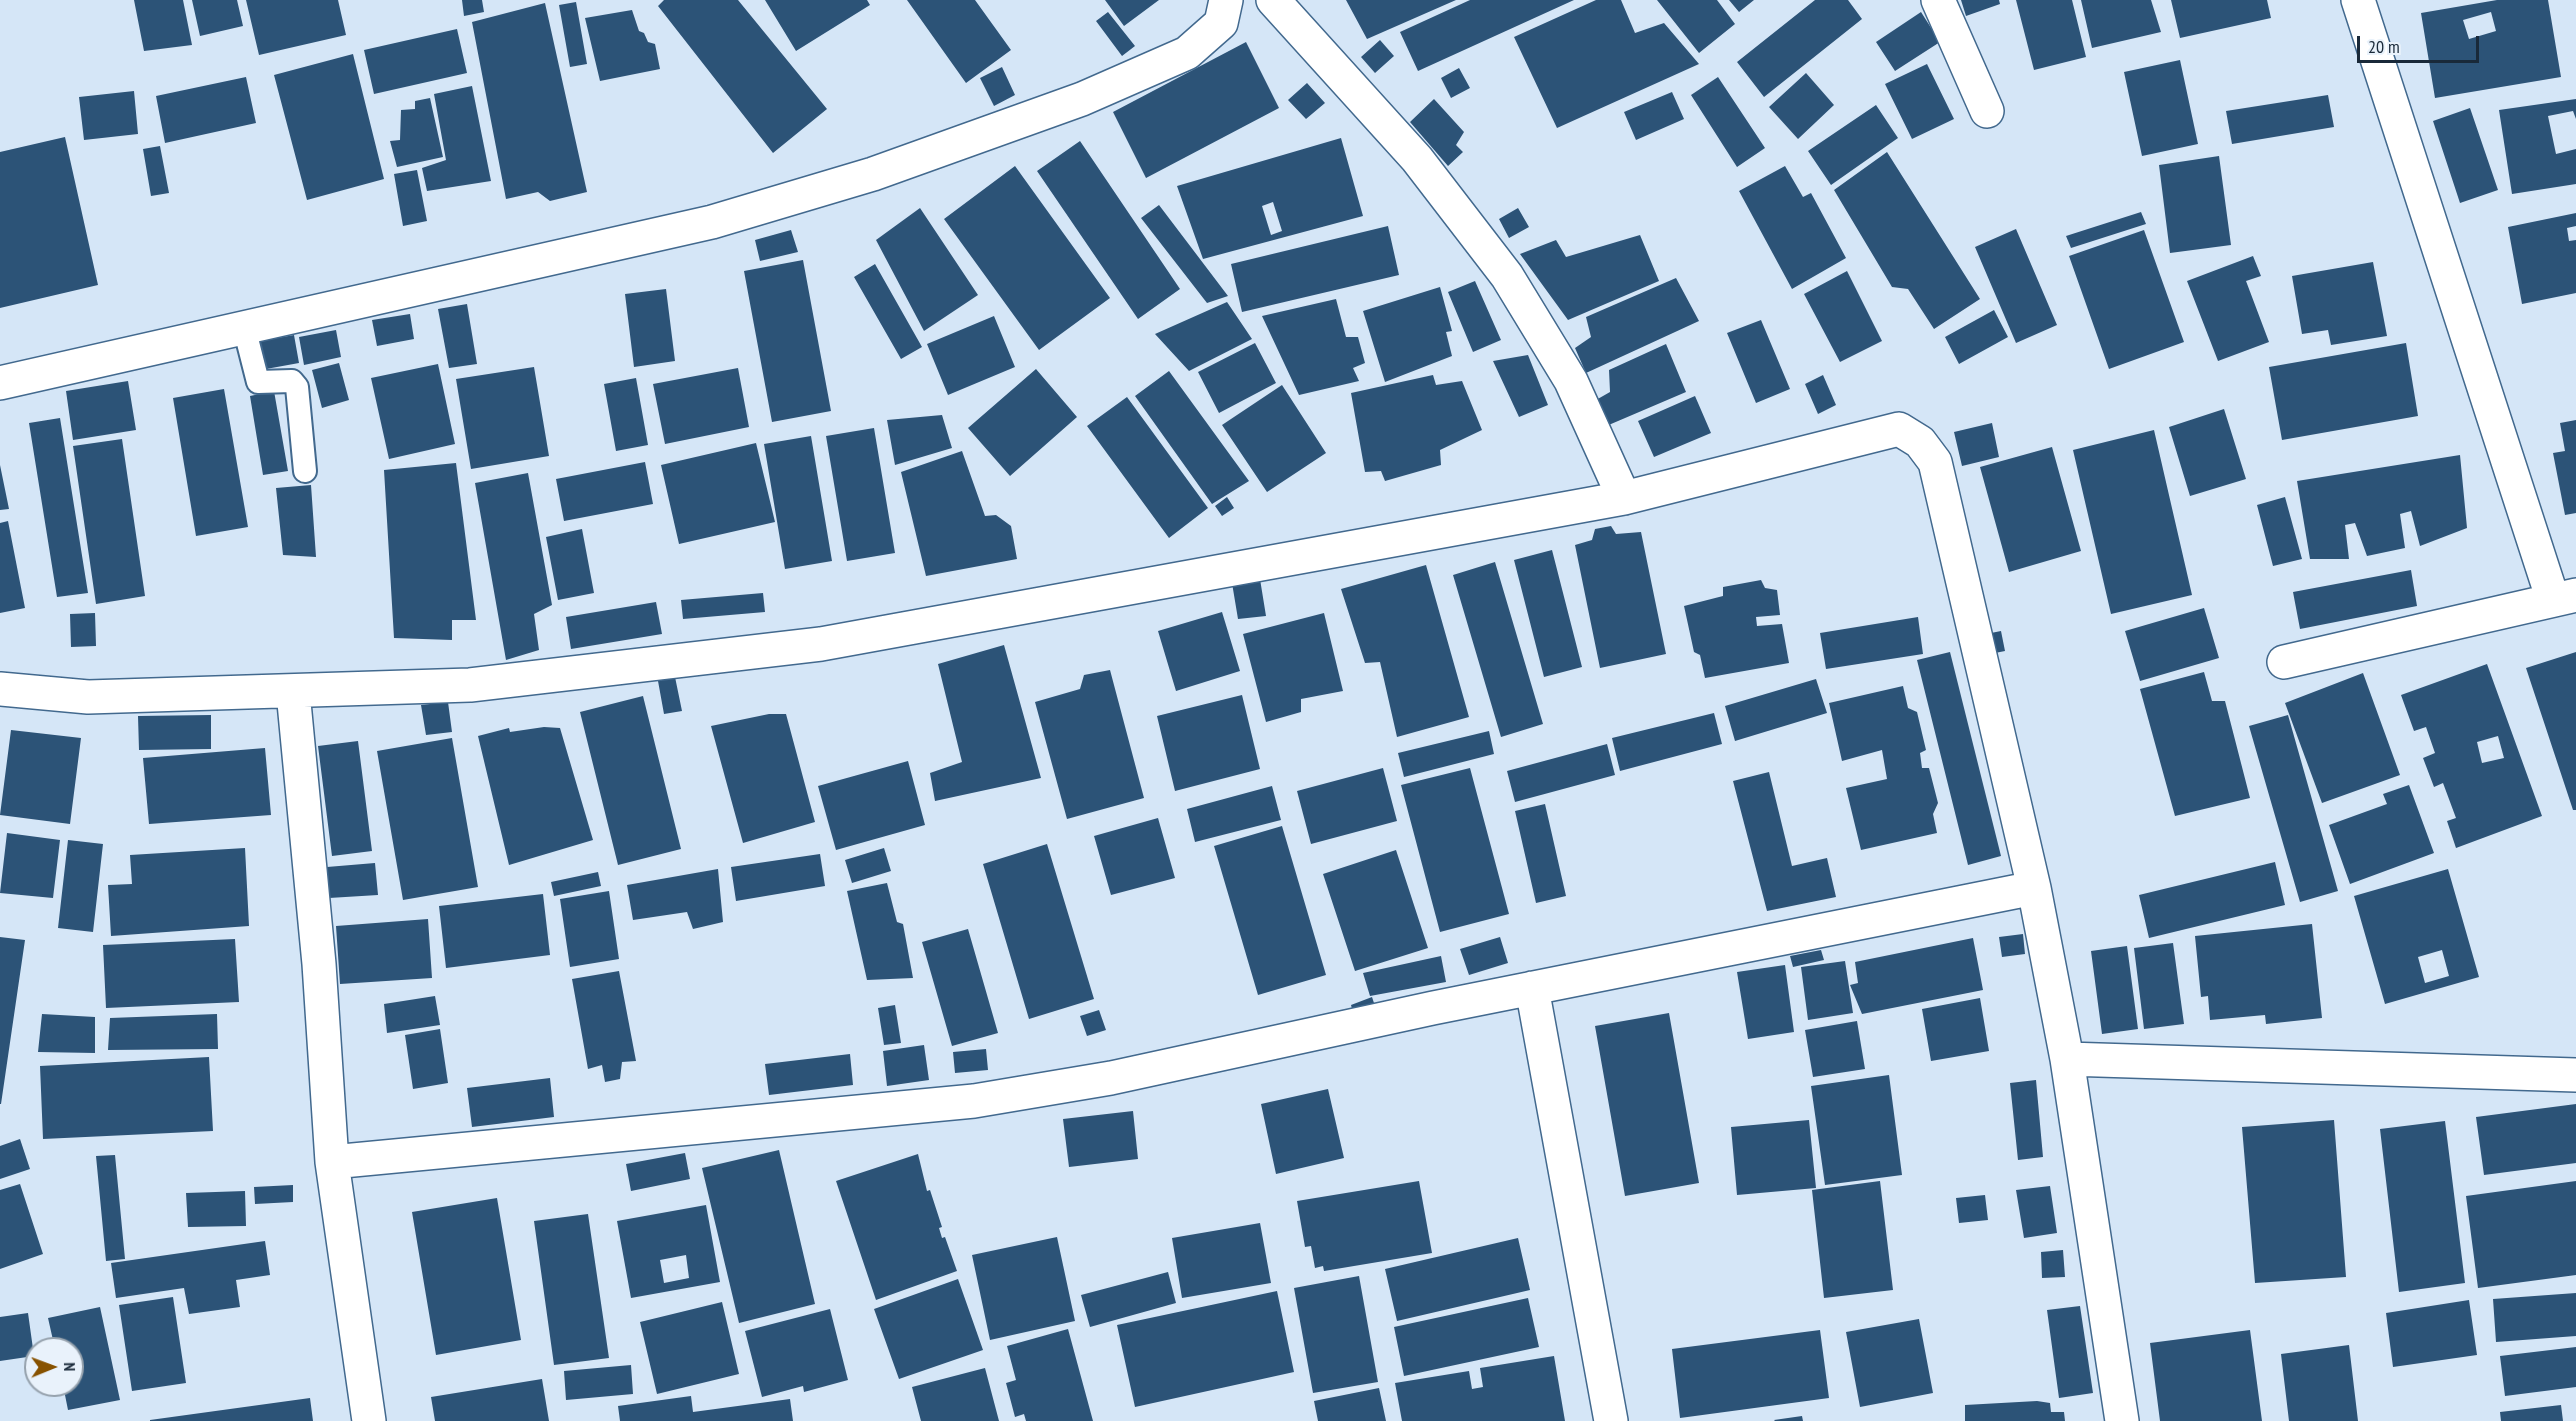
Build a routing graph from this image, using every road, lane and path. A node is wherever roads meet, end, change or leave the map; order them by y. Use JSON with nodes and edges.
{"nodes":[{"id":1,"x":1226,"y":0,"type":"edge"},
{"id":2,"x":1273,"y":0,"type":"edge"},
{"id":3,"x":1938,"y":0,"type":"edge"},
{"id":4,"x":2358,"y":0,"type":"edge"},
{"id":5,"x":1987,"y":111,"type":"dead end"},
{"id":6,"x":244,"y":327,"type":"junction"},
{"id":7,"x":0,"y":383,"type":"edge"},
{"id":8,"x":305,"y":471,"type":"dead end"},
{"id":9,"x":1624,"y":498,"type":"junction"},
{"id":10,"x":2564,"y":597,"type":"edge"},
{"id":11,"x":2284,"y":662,"type":"dead end"},
{"id":12,"x":0,"y":689,"type":"edge"},
{"id":13,"x":293,"y":692,"type":"junction"},
{"id":14,"x":2034,"y":888,"type":"junction"},
{"id":15,"x":1532,"y":988,"type":"junction"},
{"id":16,"x":2067,"y":1059,"type":"junction"},
{"id":17,"x":2576,"y":1075,"type":"edge"},
{"id":18,"x":332,"y":1162,"type":"junction"},
{"id":19,"x":369,"y":1421,"type":"edge"},
{"id":20,"x":1611,"y":1421,"type":"edge"},
{"id":21,"x":2122,"y":1421,"type":"edge"}],
"edges":[{"from":1,"to":6,"type":"street"},
{"from":2,"to":9,"type":"street"},
{"from":3,"to":5,"type":"street"},
{"from":4,"to":10,"type":"street"},
{"from":6,"to":7,"type":"street"},
{"from":6,"to":8,"type":"lane"},
{"from":9,"to":13,"type":"street"},
{"from":9,"to":14,"type":"street"},
{"from":10,"to":11,"type":"street"},
{"from":12,"to":13,"type":"street"},
{"from":13,"to":18,"type":"street"},
{"from":14,"to":15,"type":"street"},
{"from":14,"to":16,"type":"street"},
{"from":15,"to":18,"type":"street"},
{"from":15,"to":20,"type":"street"},
{"from":16,"to":17,"type":"street"},
{"from":16,"to":21,"type":"street"},
{"from":18,"to":19,"type":"street"}]}
